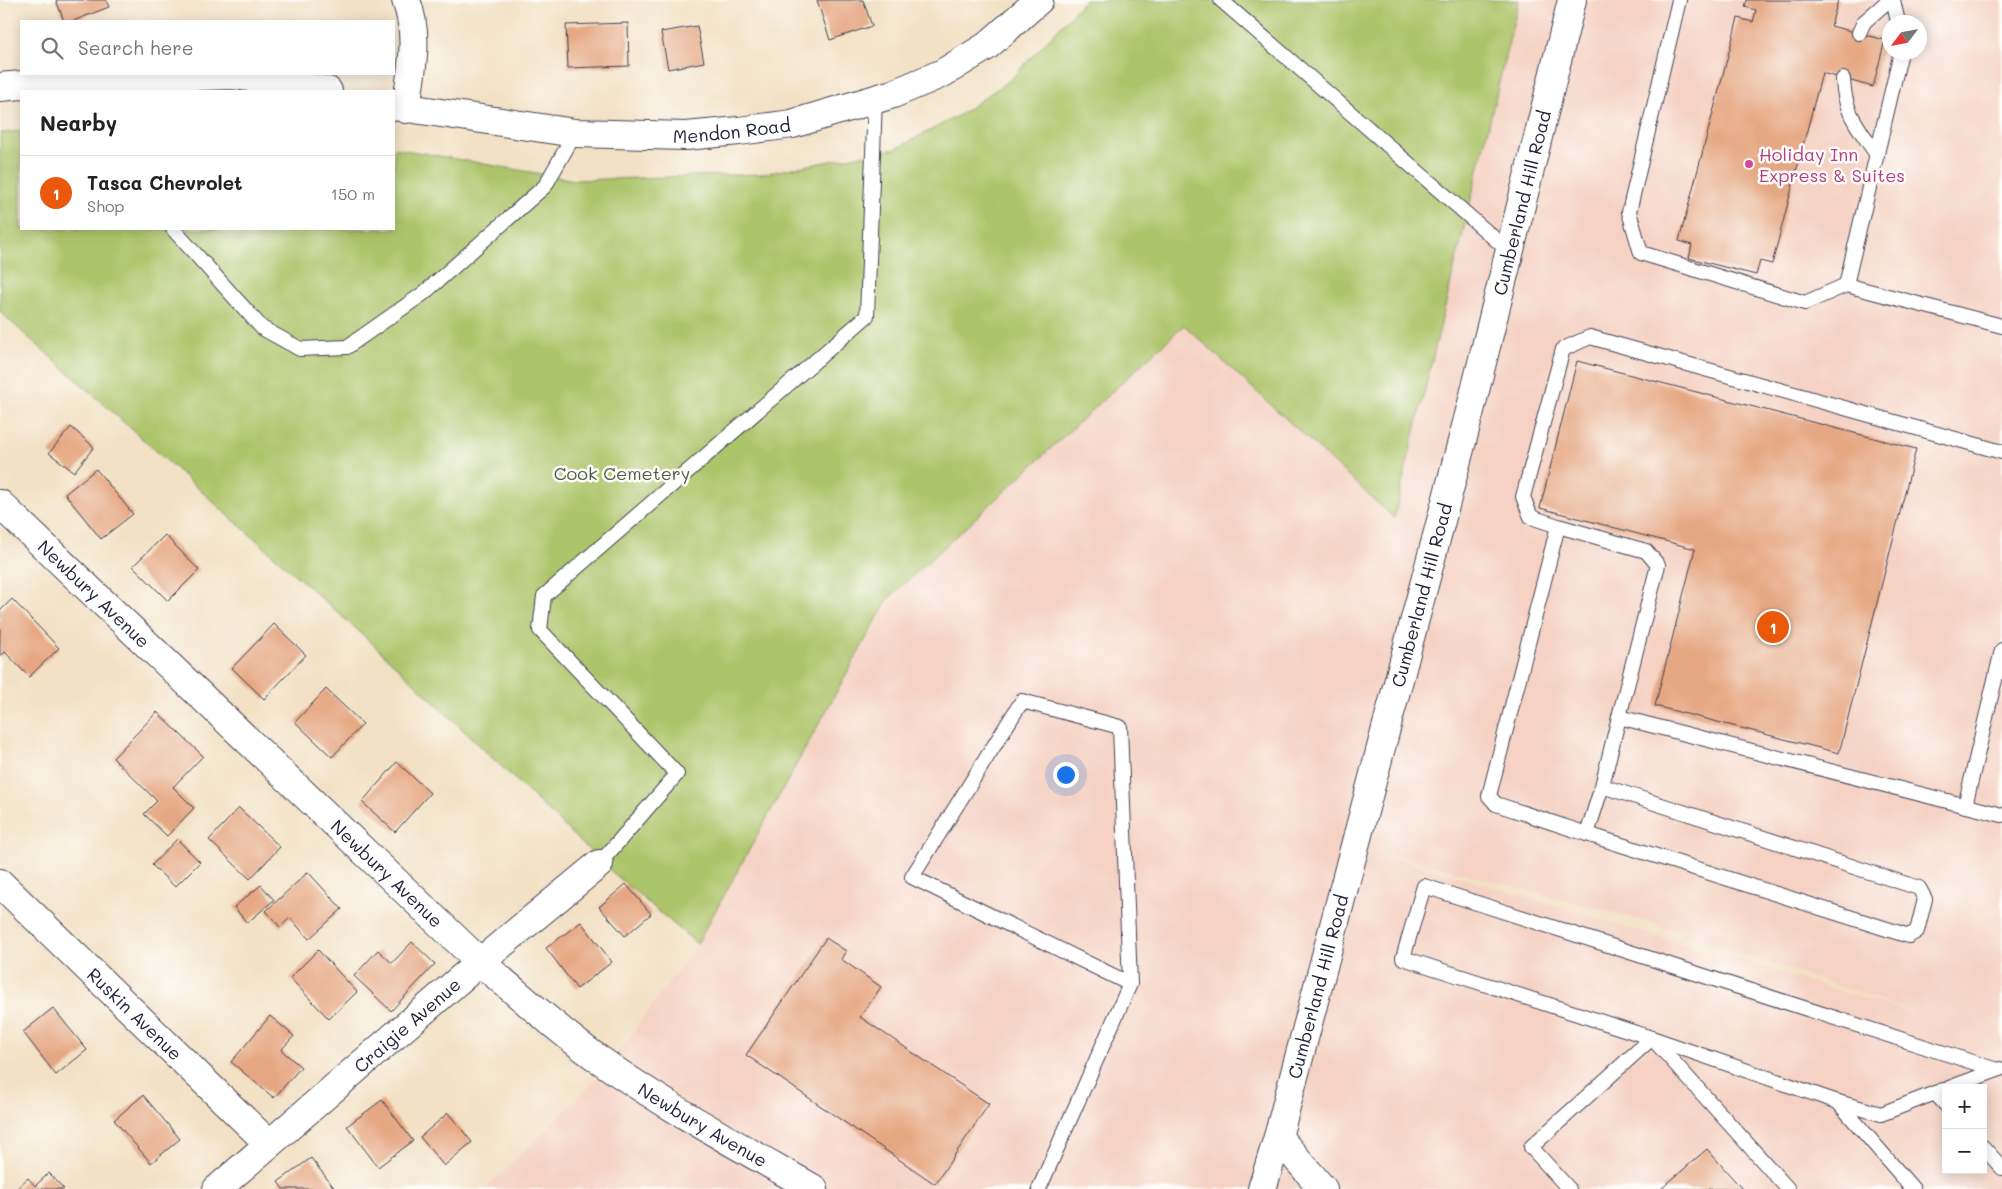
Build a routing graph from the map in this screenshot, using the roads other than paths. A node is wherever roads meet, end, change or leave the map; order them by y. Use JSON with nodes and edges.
{"nodes":[{"id":1,"x":406,"y":0,"type":"edge"},
{"id":2,"x":1039,"y":0,"type":"edge"},
{"id":3,"x":1220,"y":0,"type":"edge"},
{"id":4,"x":1572,"y":0,"type":"edge"},
{"id":5,"x":1679,"y":0,"type":"edge"},
{"id":6,"x":1889,"y":0,"type":"edge"},
{"id":7,"x":1893,"y":0,"type":"edge"},
{"id":8,"x":1896,"y":15,"type":"edge"},
{"id":9,"x":1859,"y":33,"type":"dead end"},
{"id":10,"x":1899,"y":60,"type":"edge"},
{"id":11,"x":232,"y":75,"type":"edge"},
{"id":12,"x":232,"y":75,"type":"edge"},
{"id":13,"x":1843,"y":79,"type":"dead end"},
{"id":14,"x":69,"y":86,"type":"edge"},
{"id":15,"x":0,"y":87,"type":"edge"},
{"id":16,"x":323,"y":90,"type":"edge"},
{"id":17,"x":874,"y":99,"type":"junction"},
{"id":18,"x":400,"y":107,"type":"edge"},
{"id":19,"x":575,"y":133,"type":"junction"},
{"id":20,"x":1877,"y":155,"type":"junction"},
{"id":21,"x":174,"y":230,"type":"edge"},
{"id":22,"x":1510,"y":252,"type":"junction"},
{"id":23,"x":1846,"y":285,"type":"junction"},
{"id":24,"x":2002,"y":326,"type":"edge"},
{"id":25,"x":2002,"y":452,"type":"edge"},
{"id":26,"x":0,"y":504,"type":"edge"},
{"id":27,"x":1558,"y":526,"type":"junction"},
{"id":28,"x":2002,"y":650,"type":"edge"},
{"id":29,"x":1619,"y":717,"type":"junction"},
{"id":30,"x":1602,"y":786,"type":"junction"},
{"id":31,"x":1965,"y":806,"type":"junction"},
{"id":32,"x":2002,"y":815,"type":"edge"},
{"id":33,"x":1587,"y":834,"type":"junction"},
{"id":34,"x":600,"y":864,"type":"joint"},
{"id":35,"x":0,"y":883,"type":"edge"},
{"id":36,"x":480,"y":962,"type":"junction"},
{"id":37,"x":1130,"y":984,"type":"junction"},
{"id":38,"x":1652,"y":1038,"type":"junction"},
{"id":39,"x":2000,"y":1069,"type":"edge"},
{"id":40,"x":1959,"y":1084,"type":"edge"},
{"id":41,"x":1942,"y":1090,"type":"edge"},
{"id":42,"x":1838,"y":1102,"type":"junction"},
{"id":43,"x":1278,"y":1137,"type":"junction"},
{"id":44,"x":269,"y":1144,"type":"junction"},
{"id":45,"x":1987,"y":1151,"type":"edge"},
{"id":46,"x":2002,"y":1168,"type":"edge"},
{"id":47,"x":217,"y":1189,"type":"edge"},
{"id":48,"x":814,"y":1189,"type":"edge"},
{"id":49,"x":1039,"y":1189,"type":"edge"},
{"id":50,"x":1262,"y":1189,"type":"edge"},
{"id":51,"x":1323,"y":1189,"type":"edge"},
{"id":52,"x":1569,"y":1189,"type":"edge"},
{"id":53,"x":1788,"y":1189,"type":"edge"},
{"id":54,"x":1914,"y":1189,"type":"edge"}],
"edges":[{"from":1,"to":18,"type":"main road"},
{"from":2,"to":17,"type":"main road","name":"Mendon Road"},
{"from":3,"to":22,"type":"lane"},
{"from":4,"to":22,"type":"main road","name":"Cumberland Hill Road"},
{"from":5,"to":23,"type":"lane"},
{"from":6,"to":9,"type":"lane"},
{"from":7,"to":8,"type":"lane"},
{"from":10,"to":20,"type":"lane"},
{"from":11,"to":16,"type":"main road"},
{"from":12,"to":14,"type":"main road"},
{"from":13,"to":20,"type":"lane"},
{"from":14,"to":15,"type":"main road"},
{"from":17,"to":19,"type":"main road","name":"Mendon Road"},
{"from":17,"to":34,"type":"lane"},
{"from":18,"to":19,"type":"main road","name":"Mendon Road"},
{"from":19,"to":21,"type":"lane"},
{"from":20,"to":23,"type":"lane"},
{"from":22,"to":43,"type":"main road","name":"Cumberland Hill Road"},
{"from":23,"to":24,"type":"lane"},
{"from":25,"to":27,"type":"lane"},
{"from":26,"to":36,"type":"main road","name":"Newbury Avenue"},
{"from":27,"to":29,"type":"lane"},
{"from":27,"to":33,"type":"lane"},
{"from":28,"to":31,"type":"lane"},
{"from":29,"to":30,"type":"lane"},
{"from":29,"to":31,"type":"lane"},
{"from":30,"to":33,"type":"lane"},
{"from":30,"to":33,"type":"lane"},
{"from":31,"to":32,"type":"lane"},
{"from":34,"to":36,"type":"main road","name":"Craigie Avenue"},
{"from":35,"to":44,"type":"main road","name":"Ruskin Avenue"},
{"from":36,"to":44,"type":"main road","name":"Craigie Avenue"},
{"from":36,"to":48,"type":"main road","name":"Newbury Avenue"},
{"from":37,"to":37,"type":"lane"},
{"from":37,"to":49,"type":"lane"},
{"from":38,"to":39,"type":"lane"},
{"from":38,"to":42,"type":"lane"},
{"from":38,"to":52,"type":"lane"},
{"from":38,"to":53,"type":"lane"},
{"from":39,"to":40,"type":"lane"},
{"from":41,"to":42,"type":"lane"},
{"from":42,"to":54,"type":"lane"},
{"from":43,"to":50,"type":"main road","name":"Cumberland Hill Road"},
{"from":43,"to":51,"type":"main road"},
{"from":44,"to":47,"type":"main road","name":"Craigie Avenue"},
{"from":45,"to":46,"type":"lane"}]}
